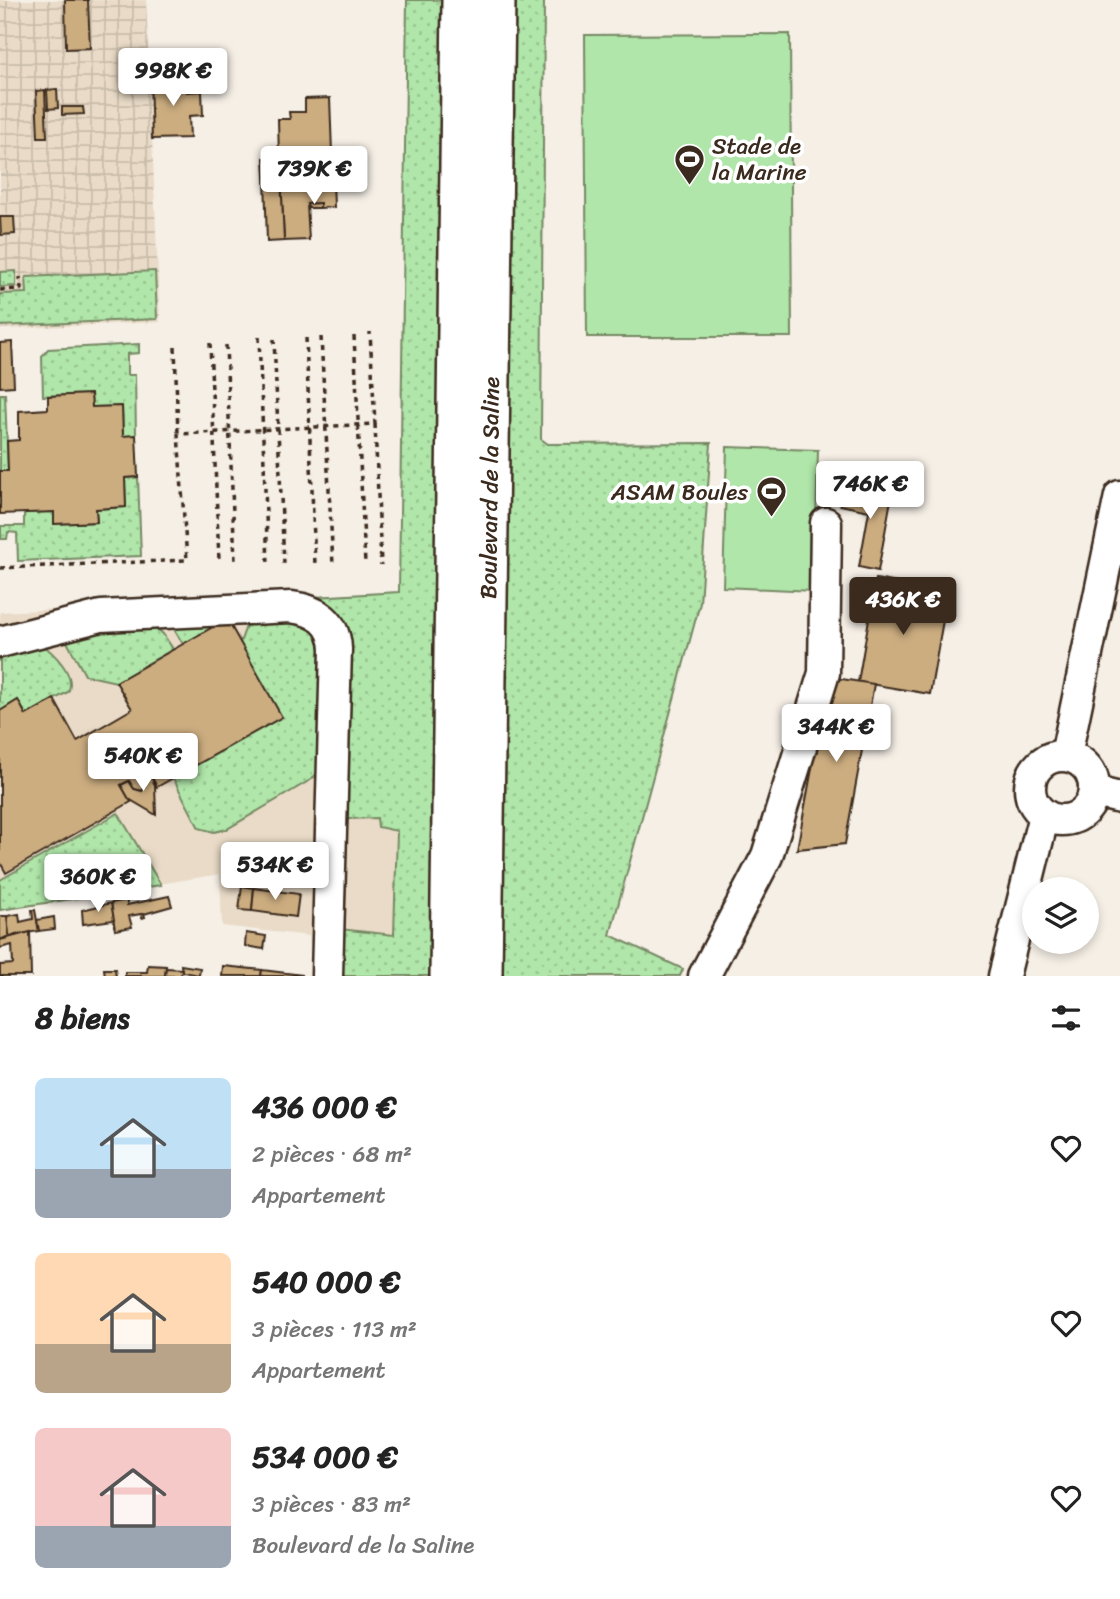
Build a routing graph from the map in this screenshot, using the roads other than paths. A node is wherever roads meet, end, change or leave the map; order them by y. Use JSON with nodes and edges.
{"nodes":[{"id":1,"x":461,"y":0,"type":"edge"},
{"id":2,"x":496,"y":0,"type":"edge"},
{"id":3,"x":1120,"y":496,"type":"edge"},
{"id":4,"x":826,"y":523,"type":"dead end"},
{"id":5,"x":0,"y":642,"type":"edge"},
{"id":6,"x":1066,"y":755,"type":"junction"},
{"id":7,"x":1107,"y":795,"type":"edge"},
{"id":8,"x":1044,"y":815,"type":"junction"},
{"id":9,"x":327,"y":976,"type":"edge"},
{"id":10,"x":449,"y":976,"type":"edge"},
{"id":11,"x":483,"y":976,"type":"edge"},
{"id":12,"x":704,"y":976,"type":"edge"},
{"id":13,"x":1004,"y":976,"type":"edge"}],
"edges":[{"from":1,"to":10,"type":"main road","name":"Boulevard de la Saline"},
{"from":2,"to":11,"type":"main road","name":"Boulevard de la Saline"},
{"from":3,"to":6,"type":"lane"},
{"from":4,"to":12,"type":"lane"},
{"from":5,"to":9,"type":"lane"},
{"from":6,"to":7,"type":"lane"},
{"from":6,"to":8,"type":"lane"},
{"from":7,"to":8,"type":"lane"},
{"from":8,"to":13,"type":"lane"}]}
